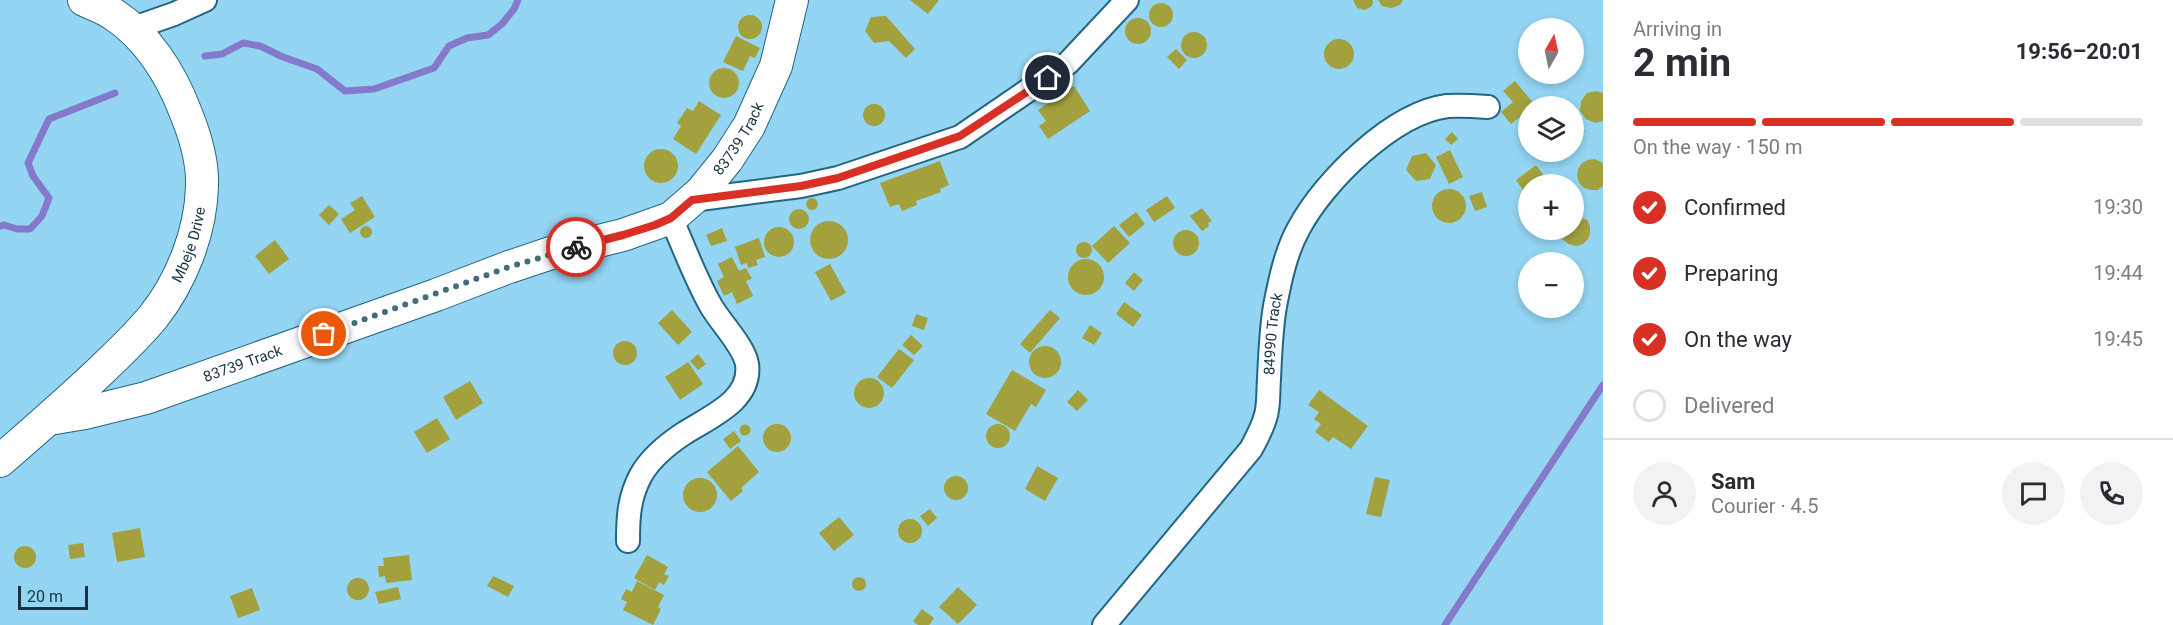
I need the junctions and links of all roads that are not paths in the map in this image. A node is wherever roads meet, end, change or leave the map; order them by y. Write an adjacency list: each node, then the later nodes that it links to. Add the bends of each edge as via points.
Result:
1 (84, 0): 5 (street, Mbeje Drive, via 112,13)
2 (205, 0): 5 (street)
3 (792, 0): 7 (street, 83739 Track, via 776,66 749,126 727,160)
4 (1127, 0): 7 (street, via 1068,63 960,136 838,178)
5 (131, 28): 8 (street, Mbeje Drive, via 164,68 194,134 202,186 198,224 187,258 154,317)
6 (1488, 107): 11 (street, 84990 Track, via 1446,106 1426,111 1352,160 1328,185 1290,249 1275,306 1266,415 1260,433 1251,449)
7 (681, 209): 8 (street, 83739 Track, via 623,235 509,267 146,398); 10 (street, via 710,303 743,352 747,375 732,403 681,435 642,473 628,512)
8 (49, 419): 9 (street, Mbeje Drive)
9 (0, 461)
10 (628, 542)
11 (1104, 625)

